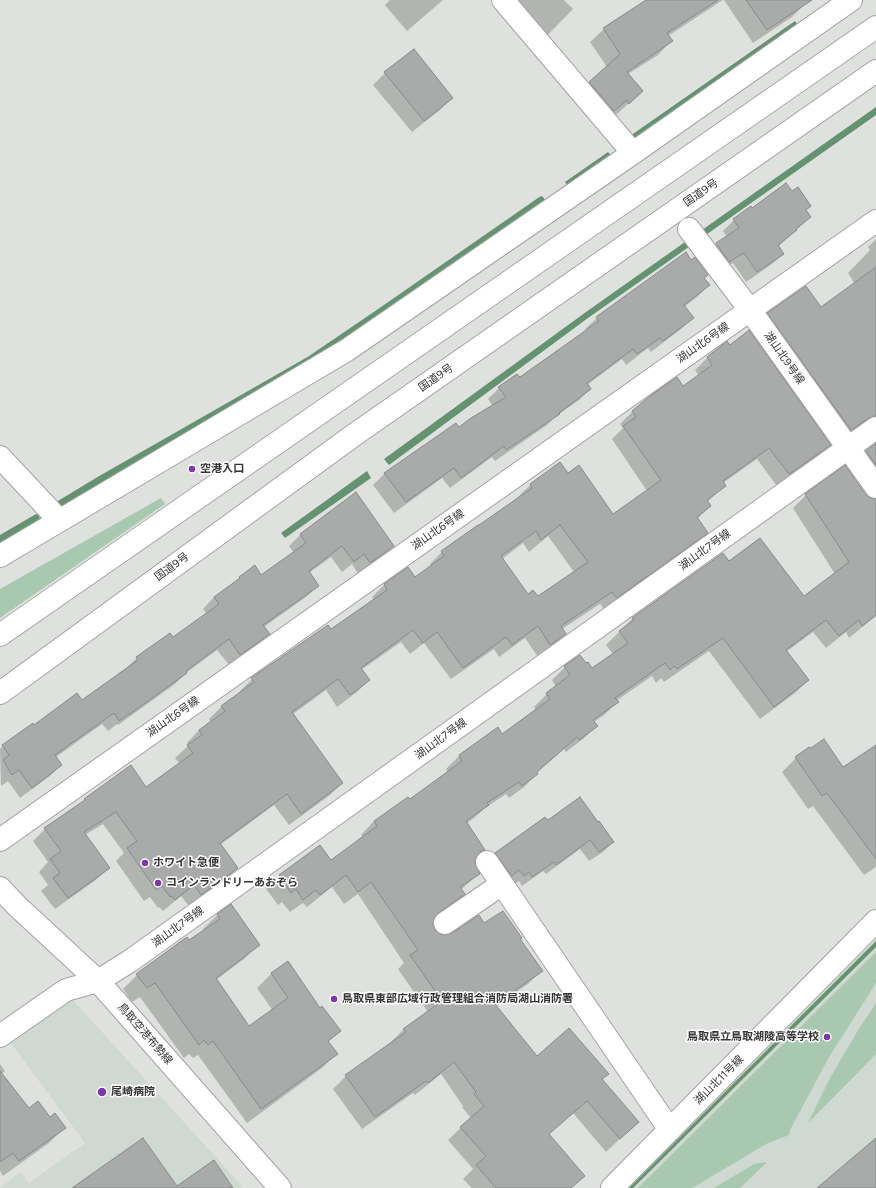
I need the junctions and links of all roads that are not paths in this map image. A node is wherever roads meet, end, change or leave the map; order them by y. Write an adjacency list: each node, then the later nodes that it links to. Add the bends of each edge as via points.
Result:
1 (503, 0): 5 (main road)
2 (845, 2): 5 (main road)
3 (876, 27): 15 (main road)
4 (876, 71): 16 (main road, 国道9号, via 354,435)
5 (633, 153): 13 (main road, via 347,350)
6 (876, 220): 8 (main road, 湖山北6号線)
7 (689, 229): 8 (main road, 湖山北9号線)
8 (750, 310): 10 (main road, 湖山北9号線); 17 (main road, 湖山北6号線)
9 (876, 428): 10 (main road, 湖山北7号線)
10 (847, 448): 12 (main road, 湖山北9号線); 23 (main road, 湖山北7号線, via 130,961)
11 (0, 457): 13 (main road)
12 (876, 487)
13 (59, 520): 14 (main road)
14 (0, 556)
15 (0, 635)
16 (0, 692)
17 (0, 840)
18 (487, 862): 19 (main road)
19 (502, 884): 22 (main road); 25 (main road)
20 (0, 888): 23 (main road, 鳥取空港布勢線)
21 (876, 921): 25 (main road, 湖山北11号線)
22 (445, 923)
23 (98, 981): 24 (main road, 湖山北7号線, via 66,990); 26 (main road, 鳥取空港布勢線)
24 (0, 1036)
25 (670, 1130): 27 (main road, 湖山北11号線)
26 (280, 1188)
27 (612, 1188)

